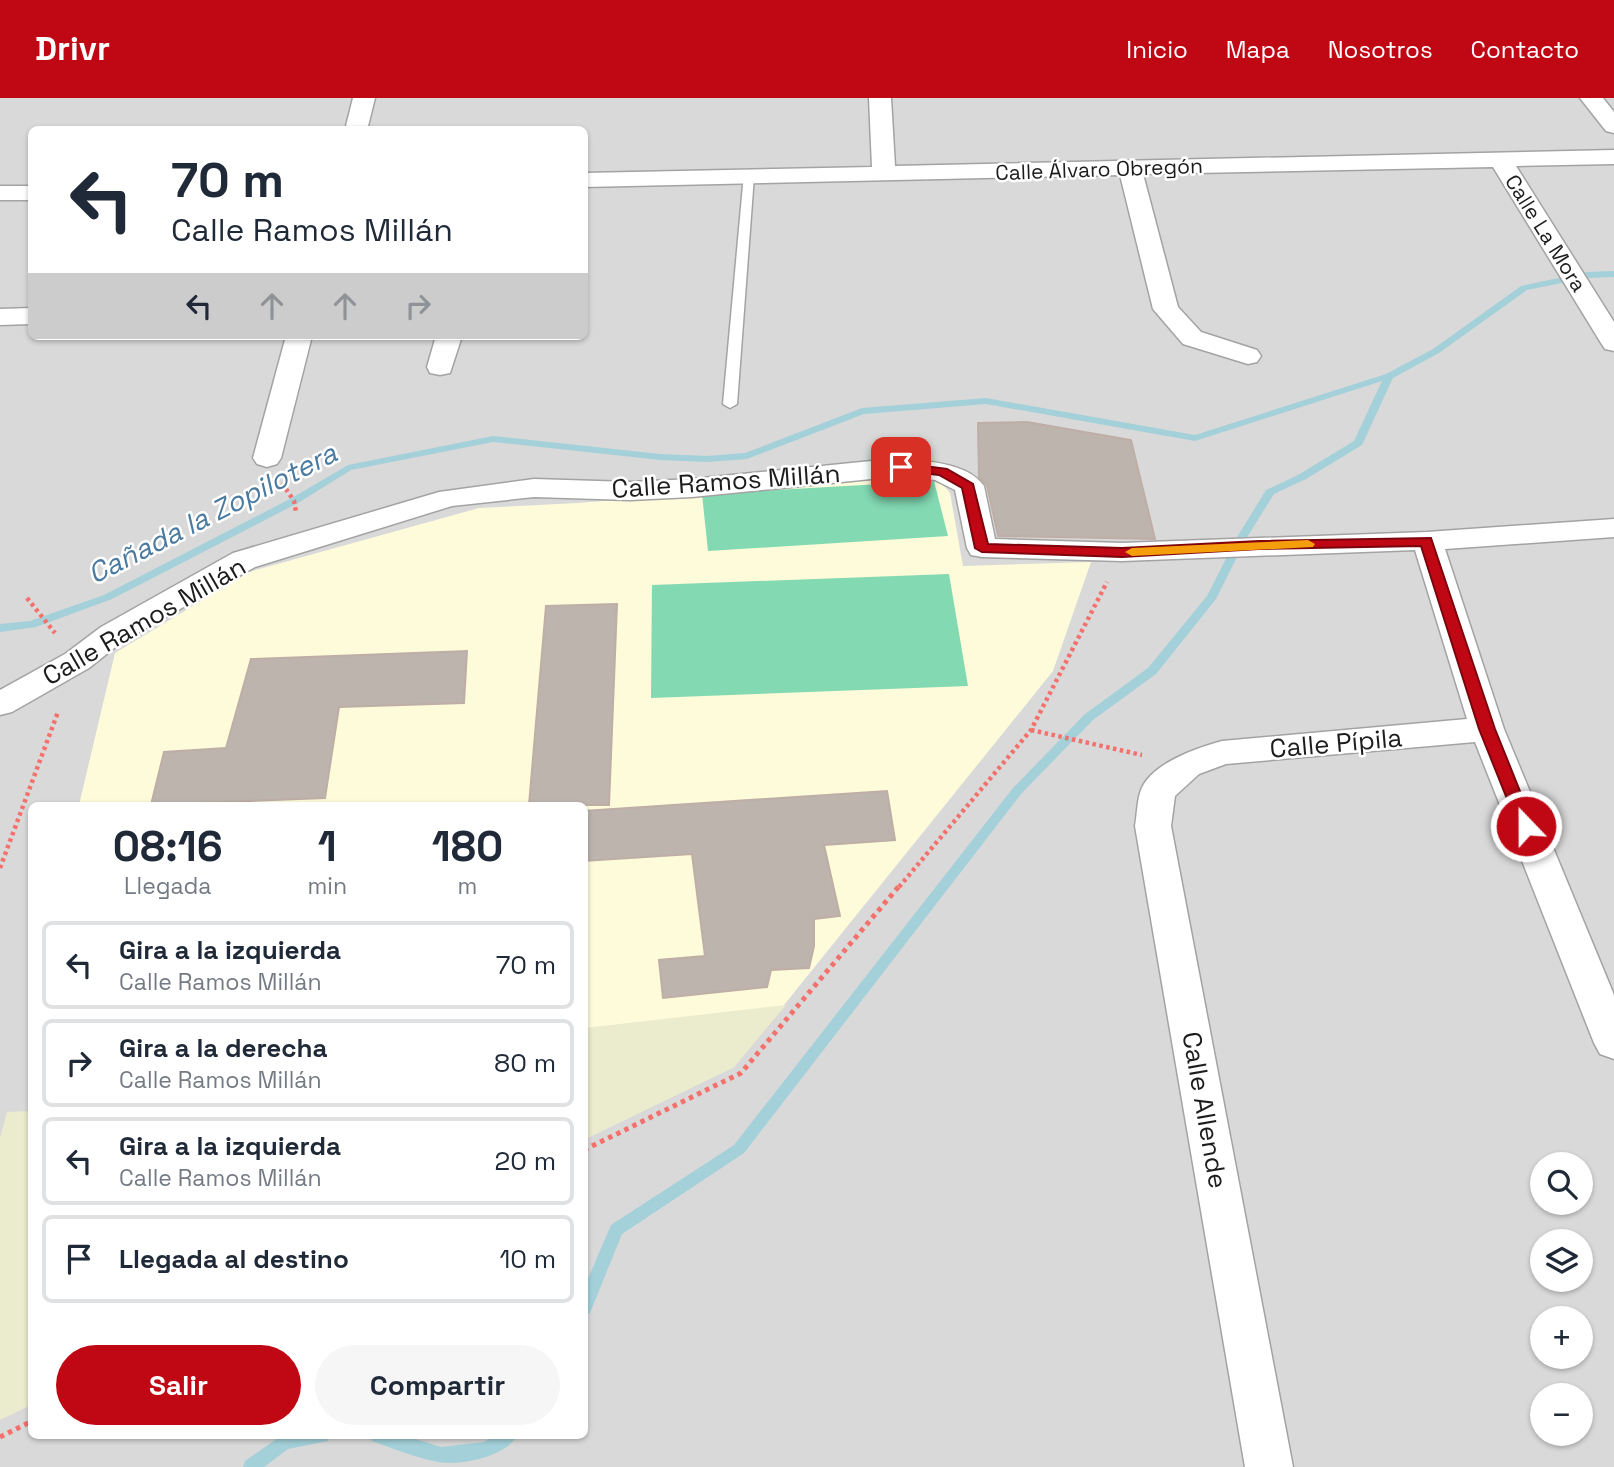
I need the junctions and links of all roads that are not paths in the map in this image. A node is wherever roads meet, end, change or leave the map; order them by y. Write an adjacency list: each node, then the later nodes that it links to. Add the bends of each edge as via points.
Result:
1 (365, 98): 4 (street)
2 (880, 98): 9 (street)
3 (1591, 98): 5 (street)
4 (357, 126)
5 (1614, 126)
6 (1614, 157): 7 (street, Calle Álvaro Obregón)
7 (1500, 159): 8 (street, Calle Álvaro Obregón); 18 (street, Calle La Mora)
8 (1130, 169): 9 (street, Calle Álvaro Obregón); 19 (street, via 1166,309 1192,338)
9 (884, 175): 10 (street, Calle Álvaro Obregón)
10 (748, 176): 11 (street, Calle Álvaro Obregón); 21 (lane)
11 (588, 180)
12 (0, 193): 13 (street)
13 (28, 193)
14 (28, 316): 15 (street)
15 (0, 317)
16 (298, 340): 22 (street)
17 (448, 340): 20 (street)
18 (1614, 343)
19 (1248, 356)
20 (440, 367)
21 (730, 404)
22 (267, 458)
23 (1614, 528): 24 (street, Calle Ramos Millán)
24 (1427, 541): 25 (street, Calle Ramos Millán, via 1122,552 982,548 968,486 942,471 901,467 692,488 534,488 449,498 244,560 112,634 77,661); 26 (street)
25 (0, 705)
26 (1487, 729): 27 (street, Calle Pípila, via 1222,753); 28 (street)
27 (1187, 766): 29 (street, Calle Allende, via 1158,791 1153,826)
28 (1614, 1043)
29 (1269, 1467)

